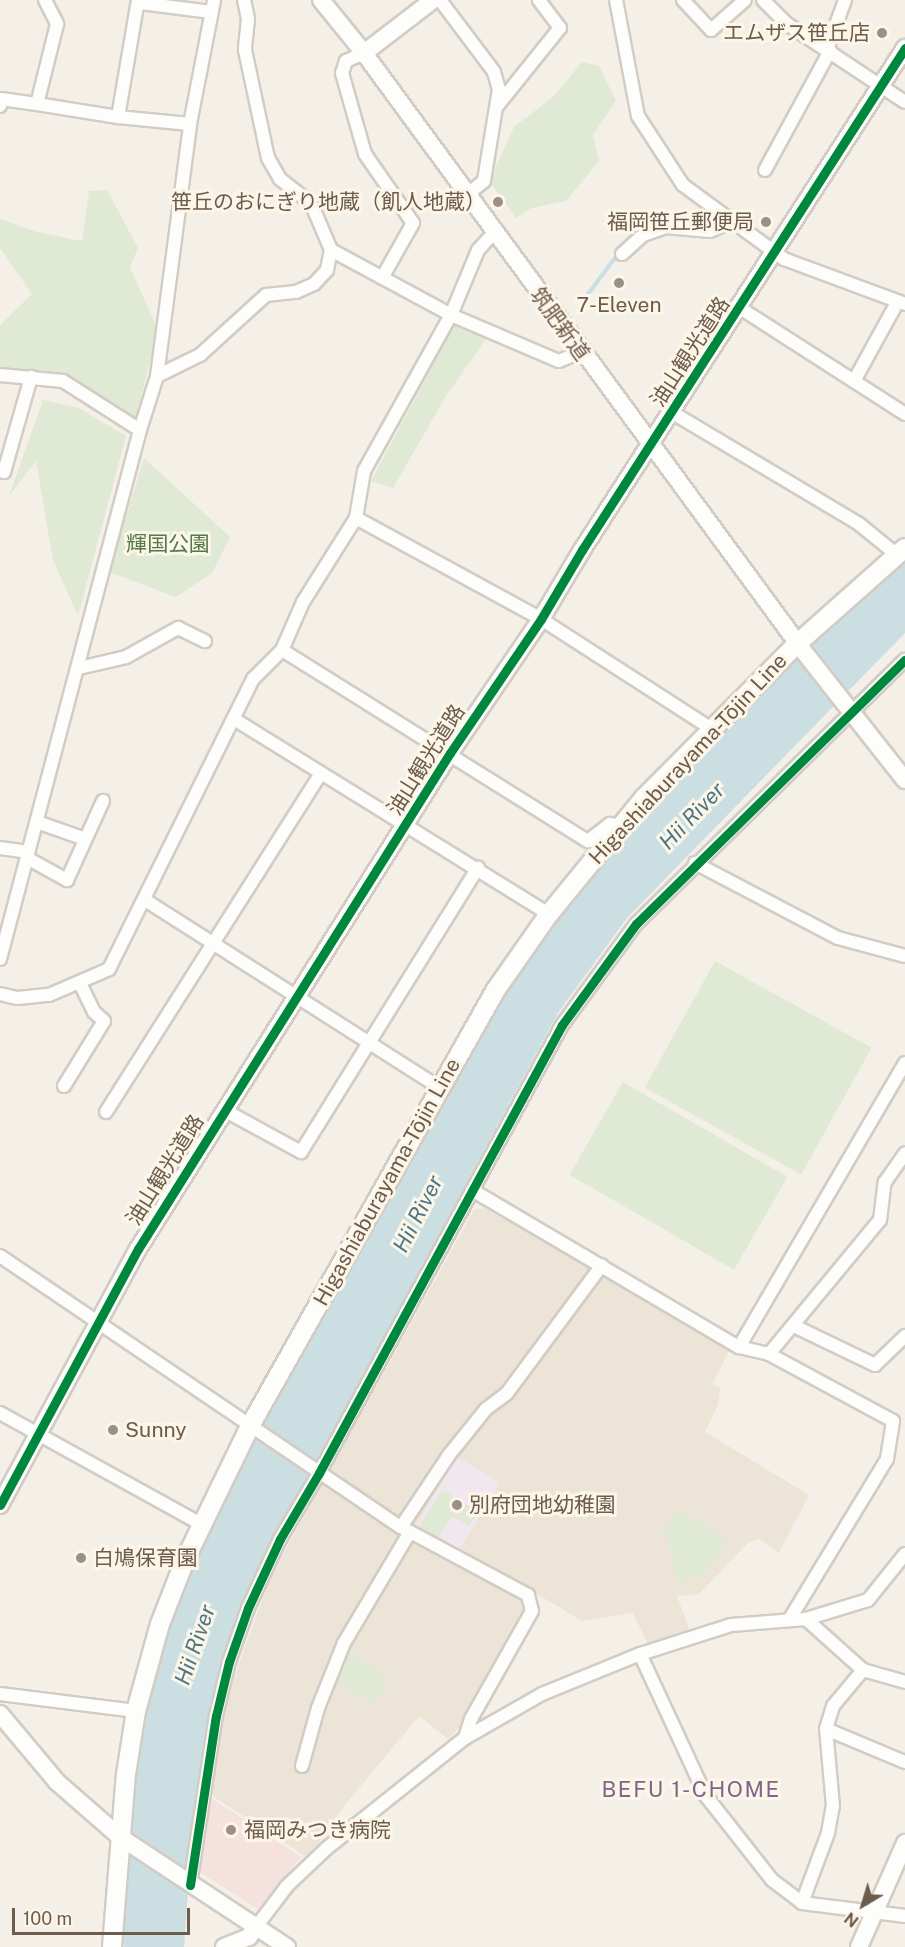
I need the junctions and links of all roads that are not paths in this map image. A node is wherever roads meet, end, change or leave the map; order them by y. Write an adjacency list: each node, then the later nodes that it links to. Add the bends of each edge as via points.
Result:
1 (45, 0): 19 (street, via 57,24)
2 (244, 0): 28 (street, via 248,19 245,50 268,158 280,179 311,203)
3 (321, 0): 16 (street, 筑肥新道)
4 (433, 0): 16 (street)
5 (440, 0): 20 (street, via 494,72)
6 (539, 0): 20 (street, via 560,28)
7 (616, 0): 26 (street, via 638,116 683,185)
8 (683, 0): 9 (street, via 711,30)
9 (745, 0)
10 (763, 0): 15 (street, via 787,24)
11 (845, 0): 15 (street)
12 (139, 2): 13 (street); 22 (street)
13 (213, 6): 23 (street)
14 (905, 48): 17 (street, 油山観光道路)
15 (828, 50): 17 (street); 24 (street)
16 (364, 53): 25 (street, 筑肥新道); 31 (street, via 346,61 342,74 365,154 413,223)
17 (881, 85): 18 (street); 29 (street, 油山観光道路)
18 (905, 102)
19 (37, 104): 21 (street, via 1,99); 22 (street)
20 (498, 105): 25 (street, via 484,181)
21 (0, 106)
22 (118, 117): 23 (street)
23 (190, 124): 37 (street)
24 (765, 170)
25 (468, 194): 27 (street, 筑肥新道)
26 (732, 221): 29 (street); 30 (street, via 710,231 666,227 643,235)
27 (494, 233): 34 (street, via 478,250); 35 (street, 筑肥新道)
28 (330, 250): 31 (street); 37 (street, via 327,270 314,284 296,292 266,295 200,355)
29 (774, 253): 32 (street, via 849,287); 33 (street, 油山観光道路)
30 (622, 254)
31 (382, 278): 34 (street)
32 (901, 303): 39 (street)
33 (740, 308): 39 (street); 40 (street, 油山観光道路)
34 (451, 315): 35 (street, via 559,361); 45 (street, via 364,471)
35 (580, 352): 43 (street, 筑肥新道)
36 (0, 375): 38 (street)
37 (158, 376): 42 (street)
38 (31, 377): 42 (street, via 63,381); 44 (street, via 4,472)
39 (854, 381): 41 (street)
40 (673, 413): 43 (street, 油山観光道路); 46 (street)
41 (905, 414)
42 (140, 430): 52 (street)
43 (651, 444): 47 (street, 油山観光道路); 49 (street, 筑肥新道)
44 (0, 471)
45 (356, 518): 47 (street); 50 (street, via 303,602)
46 (901, 552): 49 (main road, Higashiaburayama-Tōjin Line)
47 (541, 619): 55 (street); 56 (street, 油山観光道路)
48 (205, 641): 52 (street, via 178,628 126,657)
49 (799, 645): 53 (street, 筑肥新道); 55 (main road, Higashiaburayama-Tōjin Line)
50 (282, 650): 54 (street, via 253,679); 56 (street)
51 (905, 660): 53 (street)
52 (79, 668): 60 (street)
53 (846, 703): 58 (street); 66 (street)
54 (234, 719): 57 (street); 68 (street)
55 (713, 730): 62 (main road, Higashiaburayama-Tōjin Line)
56 (450, 753): 61 (street, 油山観光道路); 62 (street, via 588,841 610,824)
57 (321, 773): 61 (street); 70 (street)
58 (905, 780)
59 (103, 801): 63 (street)
60 (37, 822): 63 (street); 65 (street)
61 (407, 825): 67 (street); 75 (street, 油山観光道路)
62 (620, 826): 69 (main road, Higashiaburayama-Tōjin Line)
63 (86, 839): 65 (street, via 67,880)
64 (0, 848): 65 (street)
65 (27, 855): 72 (street)
66 (695, 863): 71 (street, via 838,938); 83 (street, via 636,924 562,1024)
67 (478, 868): 69 (street); 76 (street)
68 (145, 900): 70 (street); 73 (street, via 109,969)
69 (549, 914): 79 (main road, Higashiaburayama-Tōjin Line, via 495,991)
70 (212, 945): 75 (street); 81 (street)
71 (905, 956)
72 (0, 959)
73 (80, 983): 74 (street, via 49,995 18,998); 78 (street, via 94,1012 104,1021)
74 (0, 994)
75 (297, 999): 76 (street); 80 (street, 油山観光道路)
76 (367, 1042): 79 (street); 80 (street, via 301,1152)
77 (905, 1063): 89 (street)
78 (64, 1086)
79 (440, 1088): 92 (main road, Higashiaburayama-Tōjin Line)
80 (224, 1110): 86 (street, 油山観光道路)
81 (106, 1112)
82 (905, 1154): 87 (street, via 885,1182 880,1220)
83 (472, 1190): 85 (street); 94 (street)
84 (0, 1256): 86 (street)
85 (602, 1265): 89 (street); 97 (street, via 507,1394 486,1409 449,1455)
86 (97, 1321): 92 (street); 93 (street, 油山観光道路)
87 (794, 1326): 88 (street, via 875,1365); 90 (street)
88 (905, 1336)
89 (739, 1347): 90 (street)
90 (769, 1354): 100 (street, via 893,1420 886,1459)
91 (0, 1413): 93 (street)
92 (252, 1428): 94 (street); 96 (main road, Higashiaburayama-Tōjin Line)
93 (36, 1434): 95 (street, 油山観光道路); 96 (street)
94 (317, 1472): 97 (street); 113 (street, via 248,1608 229,1662 216,1716)
95 (0, 1505)
96 (201, 1524): 105 (main road, Higashiaburayama-Tōjin Line, via 160,1624)
97 (405, 1530): 108 (street, via 528,1595 532,1611 471,1719); 110 (street, via 344,1643 318,1708)
98 (905, 1554): 99 (street, via 868,1600)
99 (806, 1619): 100 (street); 102 (street)
100 (789, 1620): 101 (street, via 731,1625)
101 (640, 1654): 108 (street, via 542,1694); 114 (street, via 706,1796 772,1880)
102 (863, 1670): 103 (street); 107 (street, via 833,1706)
103 (905, 1682)
104 (0, 1694): 105 (street)
105 (136, 1711): 111 (main road, Higashiaburayama-Tōjin Line)
106 (0, 1714): 111 (street, via 57,1782)
107 (826, 1729): 109 (street); 114 (street, via 833,1806 828,1833)
108 (465, 1738): 117 (street, via 327,1848 287,1886)
109 (905, 1761)
110 (302, 1766)
111 (121, 1839): 113 (street); 118 (main road, Higashiaburayama-Tōjin Line, via 119,1901)
112 (905, 1843): 115 (street)
113 (189, 1884): 117 (street)
114 (802, 1903): 115 (street)
115 (875, 1913): 116 (street); 121 (street)
116 (905, 1916)
117 (256, 1927): 119 (street, via 249,1937); 120 (street)
118 (112, 1947)
119 (224, 1947)
120 (287, 1947)
121 (859, 1947)

